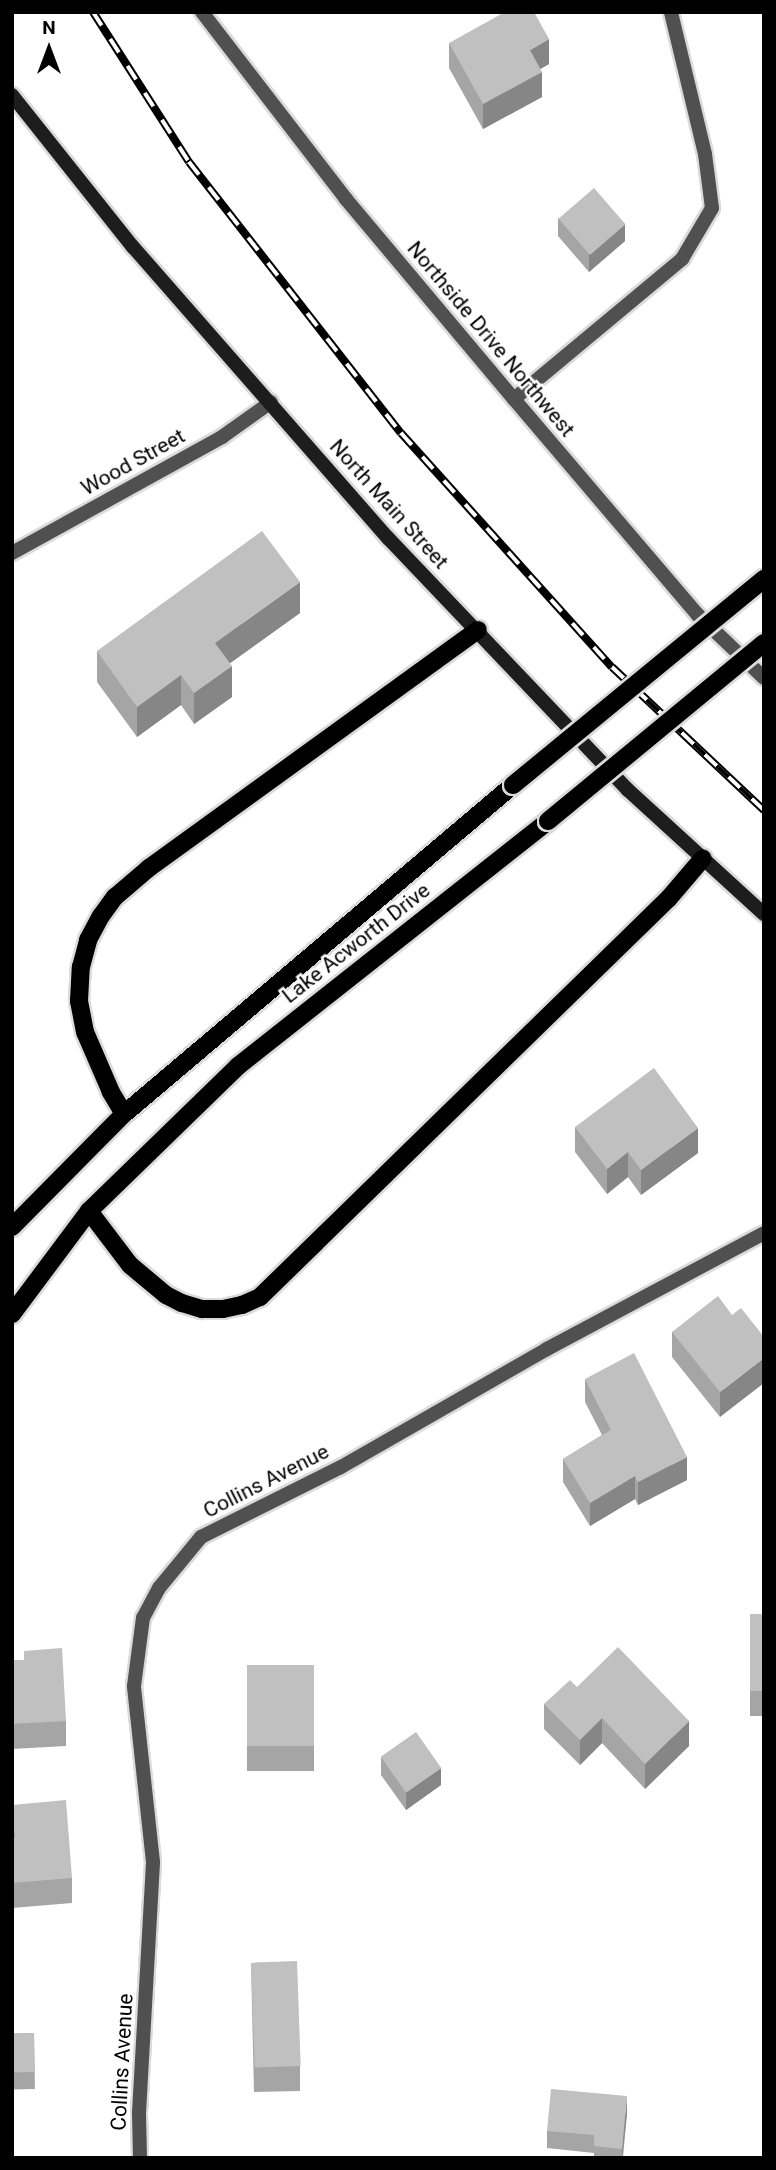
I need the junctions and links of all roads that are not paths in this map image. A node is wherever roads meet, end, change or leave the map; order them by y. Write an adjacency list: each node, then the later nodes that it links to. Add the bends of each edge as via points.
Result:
1 (202, 12): 4 (street, Northside Drive Northwest, via 346,199)
2 (671, 12): 4 (street, via 705,154 712,208 682,259)
3 (12, 95): 5 (main road, North Main Street, via 133,247)
4 (514, 399): 10 (street, Northside Drive Northwest, via 698,615)
5 (271, 402): 6 (street, Wood Street, via 222,437); 8 (main road, North Main Street, via 388,538)
6 (12, 553)
7 (764, 579): 13 (main road, Lake Acworth Drive, bridge)
8 (478, 630): 11 (main road, North Main Street, via 628,790); 13 (main road, via 149,868 115,897 101,916 81,967 79,1001 85,1032)
9 (764, 643): 14 (main road, Lake Acworth Drive, bridge, via 238,1066)
10 (764, 678)
11 (704, 858): 12 (main road, North Main Street); 14 (main road, via 669,898 260,1297 242,1306 202,1309 166,1295 130,1265)
12 (764, 914)
13 (124, 1114): 15 (main road, Lake Acworth Drive)
14 (89, 1211): 17 (main road, Lake Acworth Drive)
15 (12, 1227)
16 (764, 1233): 18 (street, Collins Avenue, via 547,1349 341,1467 201,1537 159,1588 143,1618 134,1686 153,1862)
17 (12, 1314)
18 (140, 2158)

